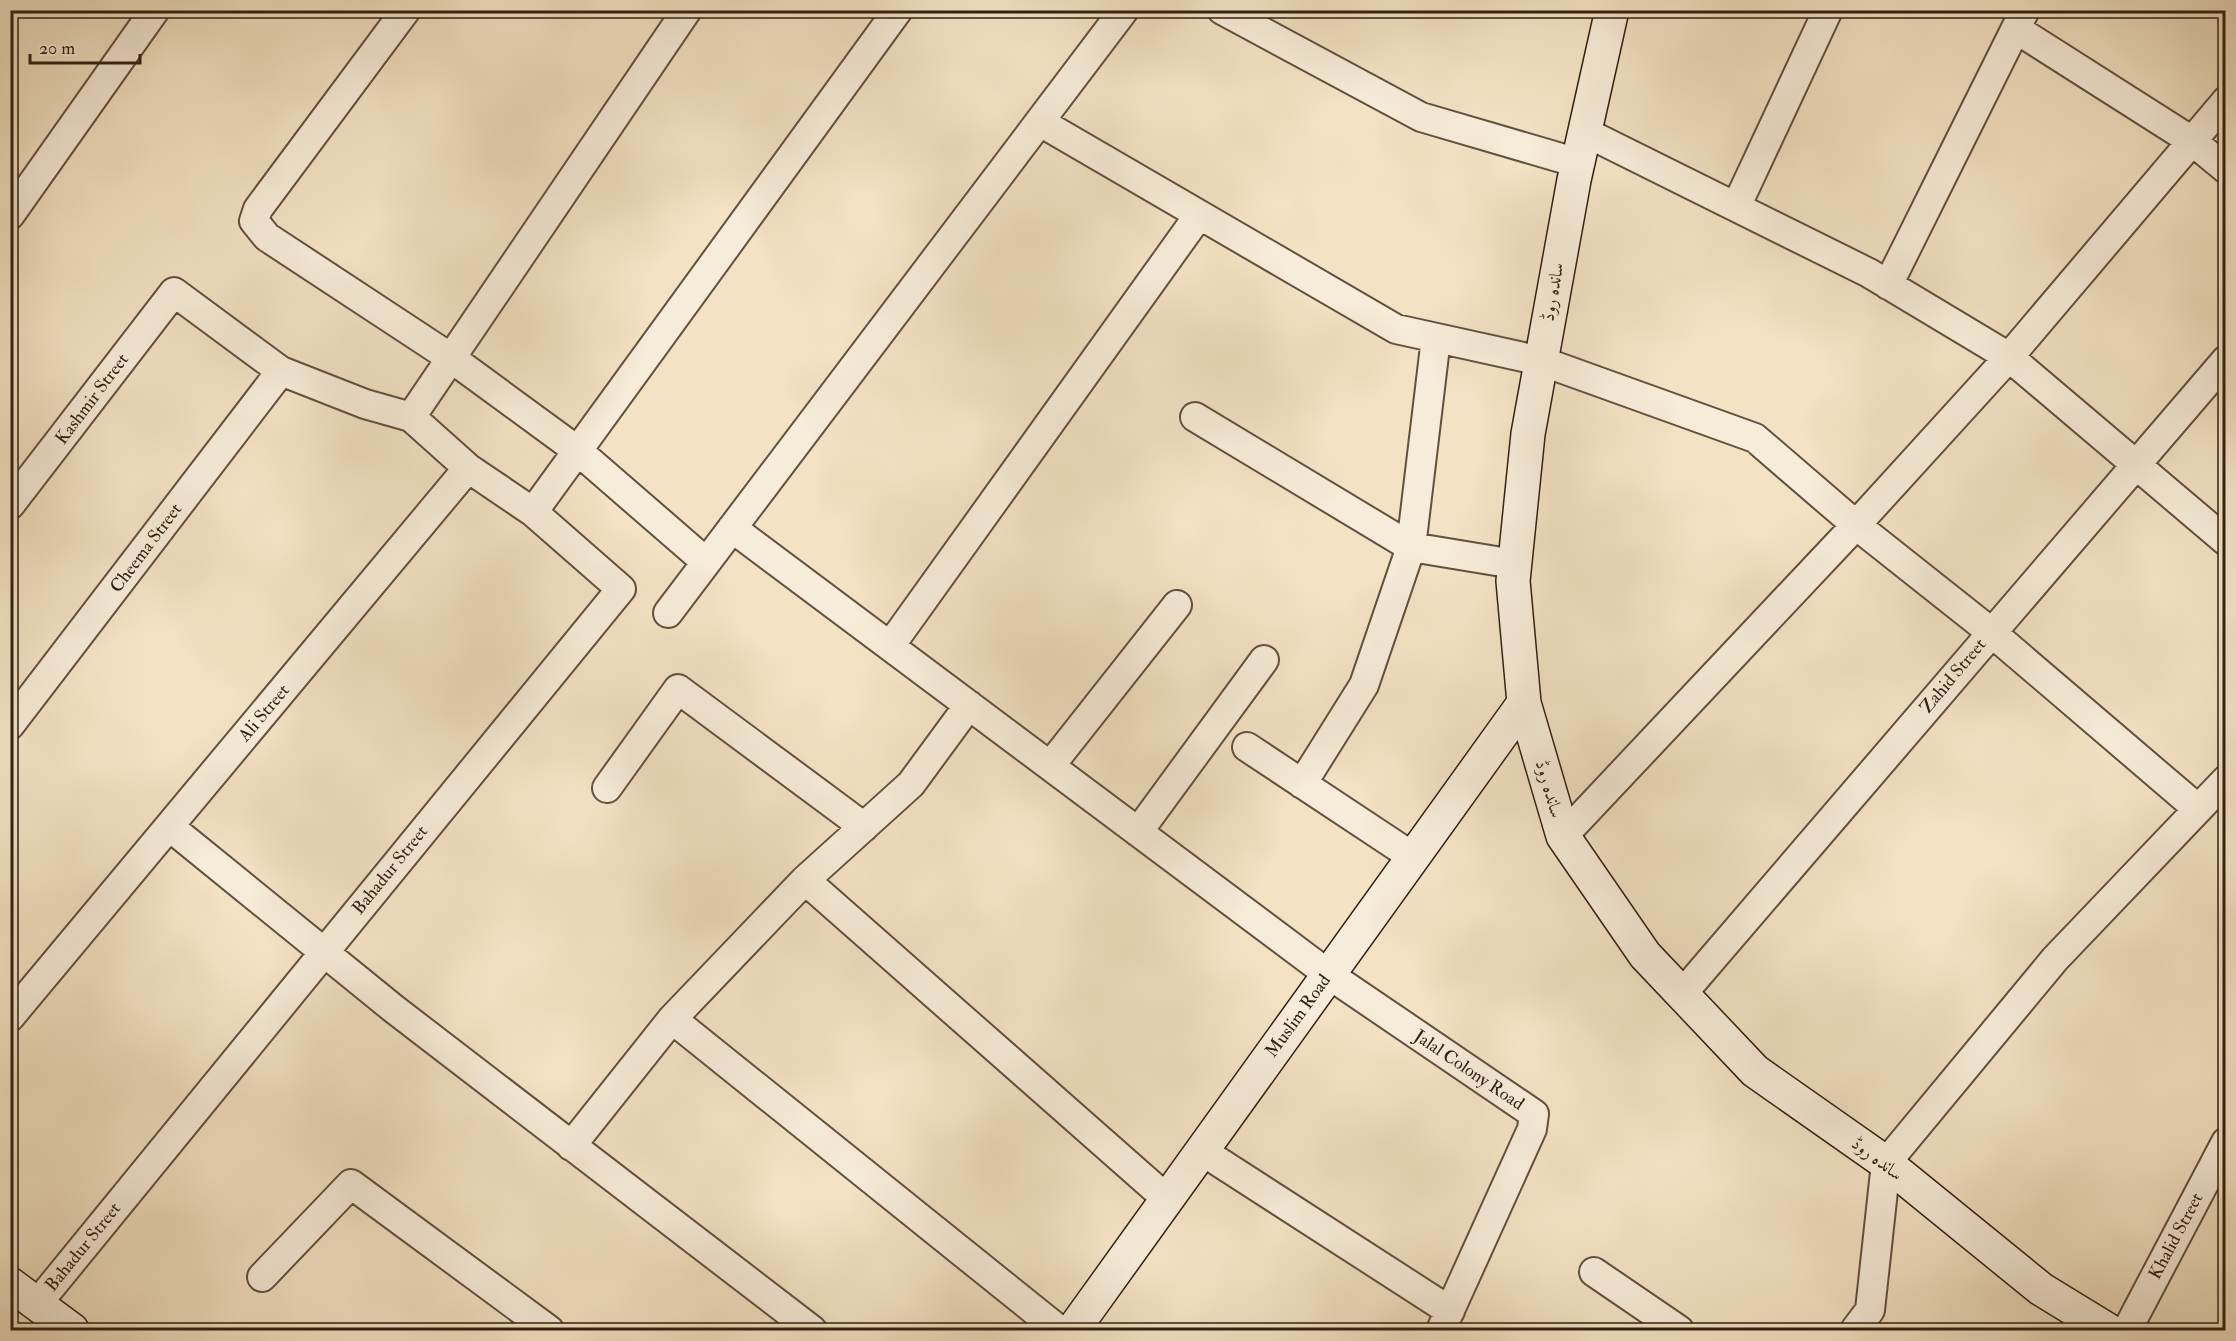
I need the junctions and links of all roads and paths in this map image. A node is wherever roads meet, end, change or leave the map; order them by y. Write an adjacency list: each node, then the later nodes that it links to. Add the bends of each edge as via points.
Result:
1 (155, 10): 17 (street)
2 (406, 10): 21 (street, via 258,209 254,221 267,237)
3 (687, 10): 21 (street)
4 (898, 10): 27 (street)
5 (1124, 10): 11 (street)
6 (1222, 10): 13 (street, via 1421,117)
7 (1612, 10): 13 (main road, ساندہ روڈ)
8 (1828, 10): 15 (street)
9 (2020, 20): 12 (street); 18 (street)
10 (2226, 101): 12 (street)
11 (1040, 122): 16 (street); 33 (street)
12 (2192, 141): 14 (street); 20 (street)
13 (1581, 148): 15 (street); 23 (main road, ساندہ روڈ)
14 (2226, 169)
15 (1736, 207): 18 (street)
16 (1199, 214): 19 (street, via 1396,329); 41 (street)
17 (10, 215)
18 (1888, 285): 20 (street)
19 (1436, 338): 23 (street); 35 (street)
20 (2009, 357): 28 (street); 32 (street)
21 (451, 358): 25 (street); 27 (street)
22 (2226, 360): 28 (street, Zahid Street)
23 (1540, 362): 32 (street, via 1755,438); 37 (main road, ساندہ روڈ)
24 (281, 370): 25 (street, via 365,404); 30 (street, Kashmir Street, via 174,292); 45 (street, Cheema Street)
25 (411, 417): 29 (street)
26 (1195, 417): 35 (street)
27 (578, 451): 31 (street); 36 (street)
28 (2135, 464): 34 (street); 40 (street, Zahid Street)
29 (468, 468): 31 (street, Bahadur Street); 53 (street, Ali Street)
30 (10, 505)
31 (533, 512): 58 (street, Bahadur Street, via 621,589)
32 (1856, 525): 40 (street); 55 (street)
33 (732, 528): 36 (street); 41 (street)
34 (2226, 542)
35 (1411, 547): 37 (street); 49 (street, via 1364,685)
36 (706, 562): 39 (street)
37 (1514, 564): 43 (main road, ساندہ روڈ)
38 (1177, 605): 47 (street)
39 (668, 613)
40 (1991, 632): 51 (street); 60 (street, Zahid Street)
41 (890, 646): 44 (street)
42 (1264, 660): 54 (street)
43 (1524, 703): 55 (main road, ساندہ روڈ); 56 (main road, Muslim Road)
44 (969, 705): 47 (street); 52 (street, via 911,784)
45 (10, 725)
46 (1247, 747): 49 (street)
47 (1050, 766): 54 (street)
48 (2226, 780): 51 (street)
49 (1302, 784): 56 (street)
50 (607, 788): 52 (street, via 678,689)
51 (2198, 809): 66 (street, via 2055,959)
52 (864, 826): 57 (street)
53 (170, 827): 58 (street); 61 (street, Ali Street)
54 (1138, 832): 59 (street)
55 (1563, 836): 60 (main road, ساندہ روڈ, via 1645,955)
56 (1413, 856): 59 (main road, Muslim Road)
57 (805, 880): 62 (street); 67 (street)
58 (325, 950): 64 (street, via 394,1009); 71 (street, Bahadur Street)
59 (1328, 974): 65 (main road, Muslim Road); 72 (street, Jalal Colony Road, via 1534,1114 1532,1129)
60 (1682, 994): 66 (main road, ساندہ روڈ, via 1755,1071)
61 (10, 1017)
62 (672, 1019): 64 (street); 76 (street)
63 (2226, 1142): 81 (street, Khalid Street)
64 (572, 1146): 75 (street)
65 (1202, 1150): 67 (main road, Muslim Road); 72 (street)
66 (1886, 1163): 79 (street, via 1870,1310); 80 (main road, ساندہ روڈ, via 2041,1289)
67 (1167, 1199): 77 (main road, Muslim Road)
68 (1594, 1272): 78 (street)
69 (262, 1277): 74 (street, via 351,1184)
70 (10, 1284): 71 (main road)
71 (37, 1304): 73 (main road)
72 (1445, 1321)
73 (72, 1330)
74 (549, 1330)
75 (812, 1330)
76 (1059, 1330)
77 (1073, 1330)
78 (1679, 1330)
79 (1855, 1330)
80 (2108, 1330)
81 (2127, 1330)

